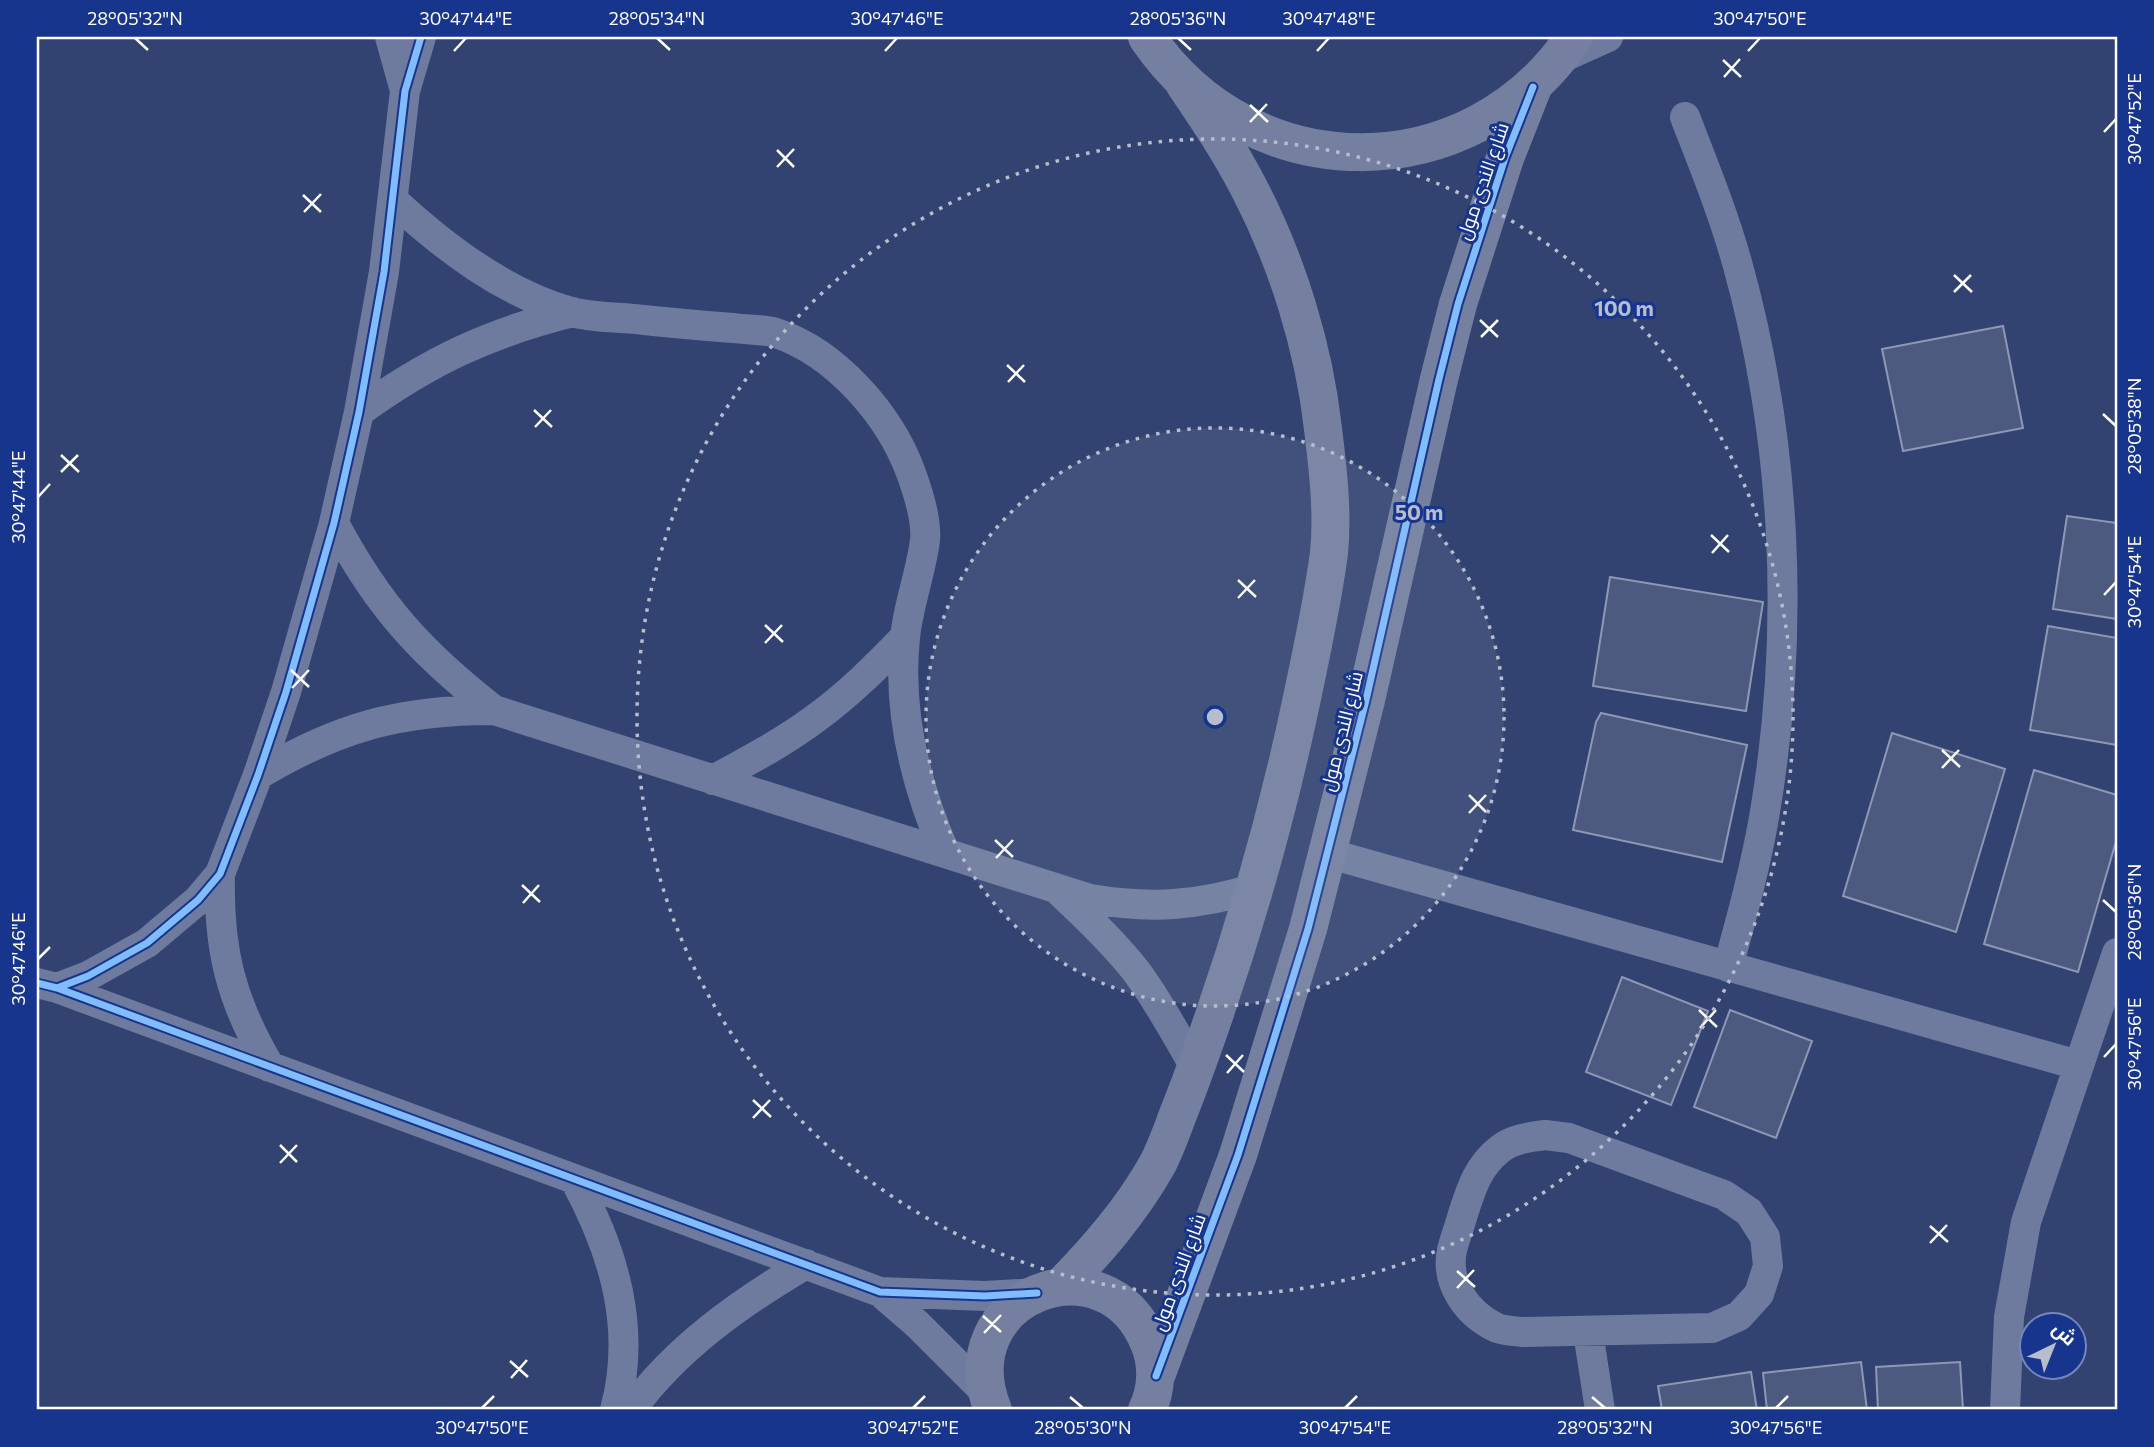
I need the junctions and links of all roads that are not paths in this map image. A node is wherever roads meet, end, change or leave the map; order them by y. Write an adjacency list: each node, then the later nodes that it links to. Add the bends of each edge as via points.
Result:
1 (390, 37): 8 (street)
2 (421, 37): 8 (street)
3 (1608, 37): 5 (street)
4 (1146, 43): 6 (street)
5 (1567, 48): 7 (street)
6 (1184, 83): 7 (street, via 1247,126 1320,150 1358,153 1434,142 1469,129); 21 (street, via 1244,178 1296,304 1323,426 1329,488 1329,550 1308,670)
7 (1533, 87): 19 (street, شارع الندى مول, via 1458,304)
8 (405, 91): 10 (street)
9 (1685, 117): 24 (street, via 1738,266 1757,343 1780,499 1783,656 1774,748 1749,890)
10 (394, 201): 11 (street, via 477,267 539,300); 12 (street)
11 (573, 312): 12 (street, via 496,334 460,350); 14 (street, via 774,332 805,347 858,388 898,442 920,506 925,538)
12 (359, 412): 13 (street)
13 (334, 523): 15 (street, via 386,608 455,680); 16 (street)
14 (905, 637): 17 (street, via 863,680 816,718); 18 (street, via 903,674 910,748 918,784)
15 (494, 710): 16 (street, via 411,714 371,723 331,736); 17 (street)
16 (258, 775): 20 (street)
17 (713, 780): 18 (street)
18 (945, 853): 22 (street)
19 (1327, 853): 24 (street); 34 (street, شارع الندى مول, via 1238,1155)
20 (220, 874): 25 (street, via 198,900 147,943 88,976); 27 (street, via 222,942 229,975 239,1007)
21 (1255, 888): 22 (street, via 1223,898 1157,906 1090,899); 28 (street)
22 (1057, 890): 28 (street, via 1099,928 1136,972)
23 (2117, 953): 26 (street)
24 (1728, 967): 26 (street)
25 (47, 985): 27 (street)
26 (2078, 1065): 39 (street, via 2026,1222 2009,1317)
27 (270, 1067): 29 (street)
28 (1196, 1069): 31 (street, via 1142,1191 1093,1255)
29 (575, 1180): 30 (street); 36 (street, via 597,1220 613,1264 621,1309 623,1356)
30 (806, 1264): 32 (street); 37 (street, via 714,1324)
31 (1049, 1290): 32 (street, via 985,1296); 34 (street, via 1085,1288 1129,1310 1144,1329 1153,1352); 35 (street, via 1016,1305 993,1334 983,1369)
32 (880, 1292): 35 (street, via 926,1332)
33 (1588, 1332): 33 (street, via 1499,1329 1478,1317 1461,1299 1452,1276 1452,1252 1472,1184 1483,1164 1522,1138 1569,1138 1724,1195 1749,1212 1765,1237 1768,1266 1759,1294 1739,1316 1712,1328); 38 (street)
34 (1151, 1393)
35 (990, 1402)
36 (615, 1410)
37 (631, 1410)
38 (1600, 1410)
39 (2006, 1410)

